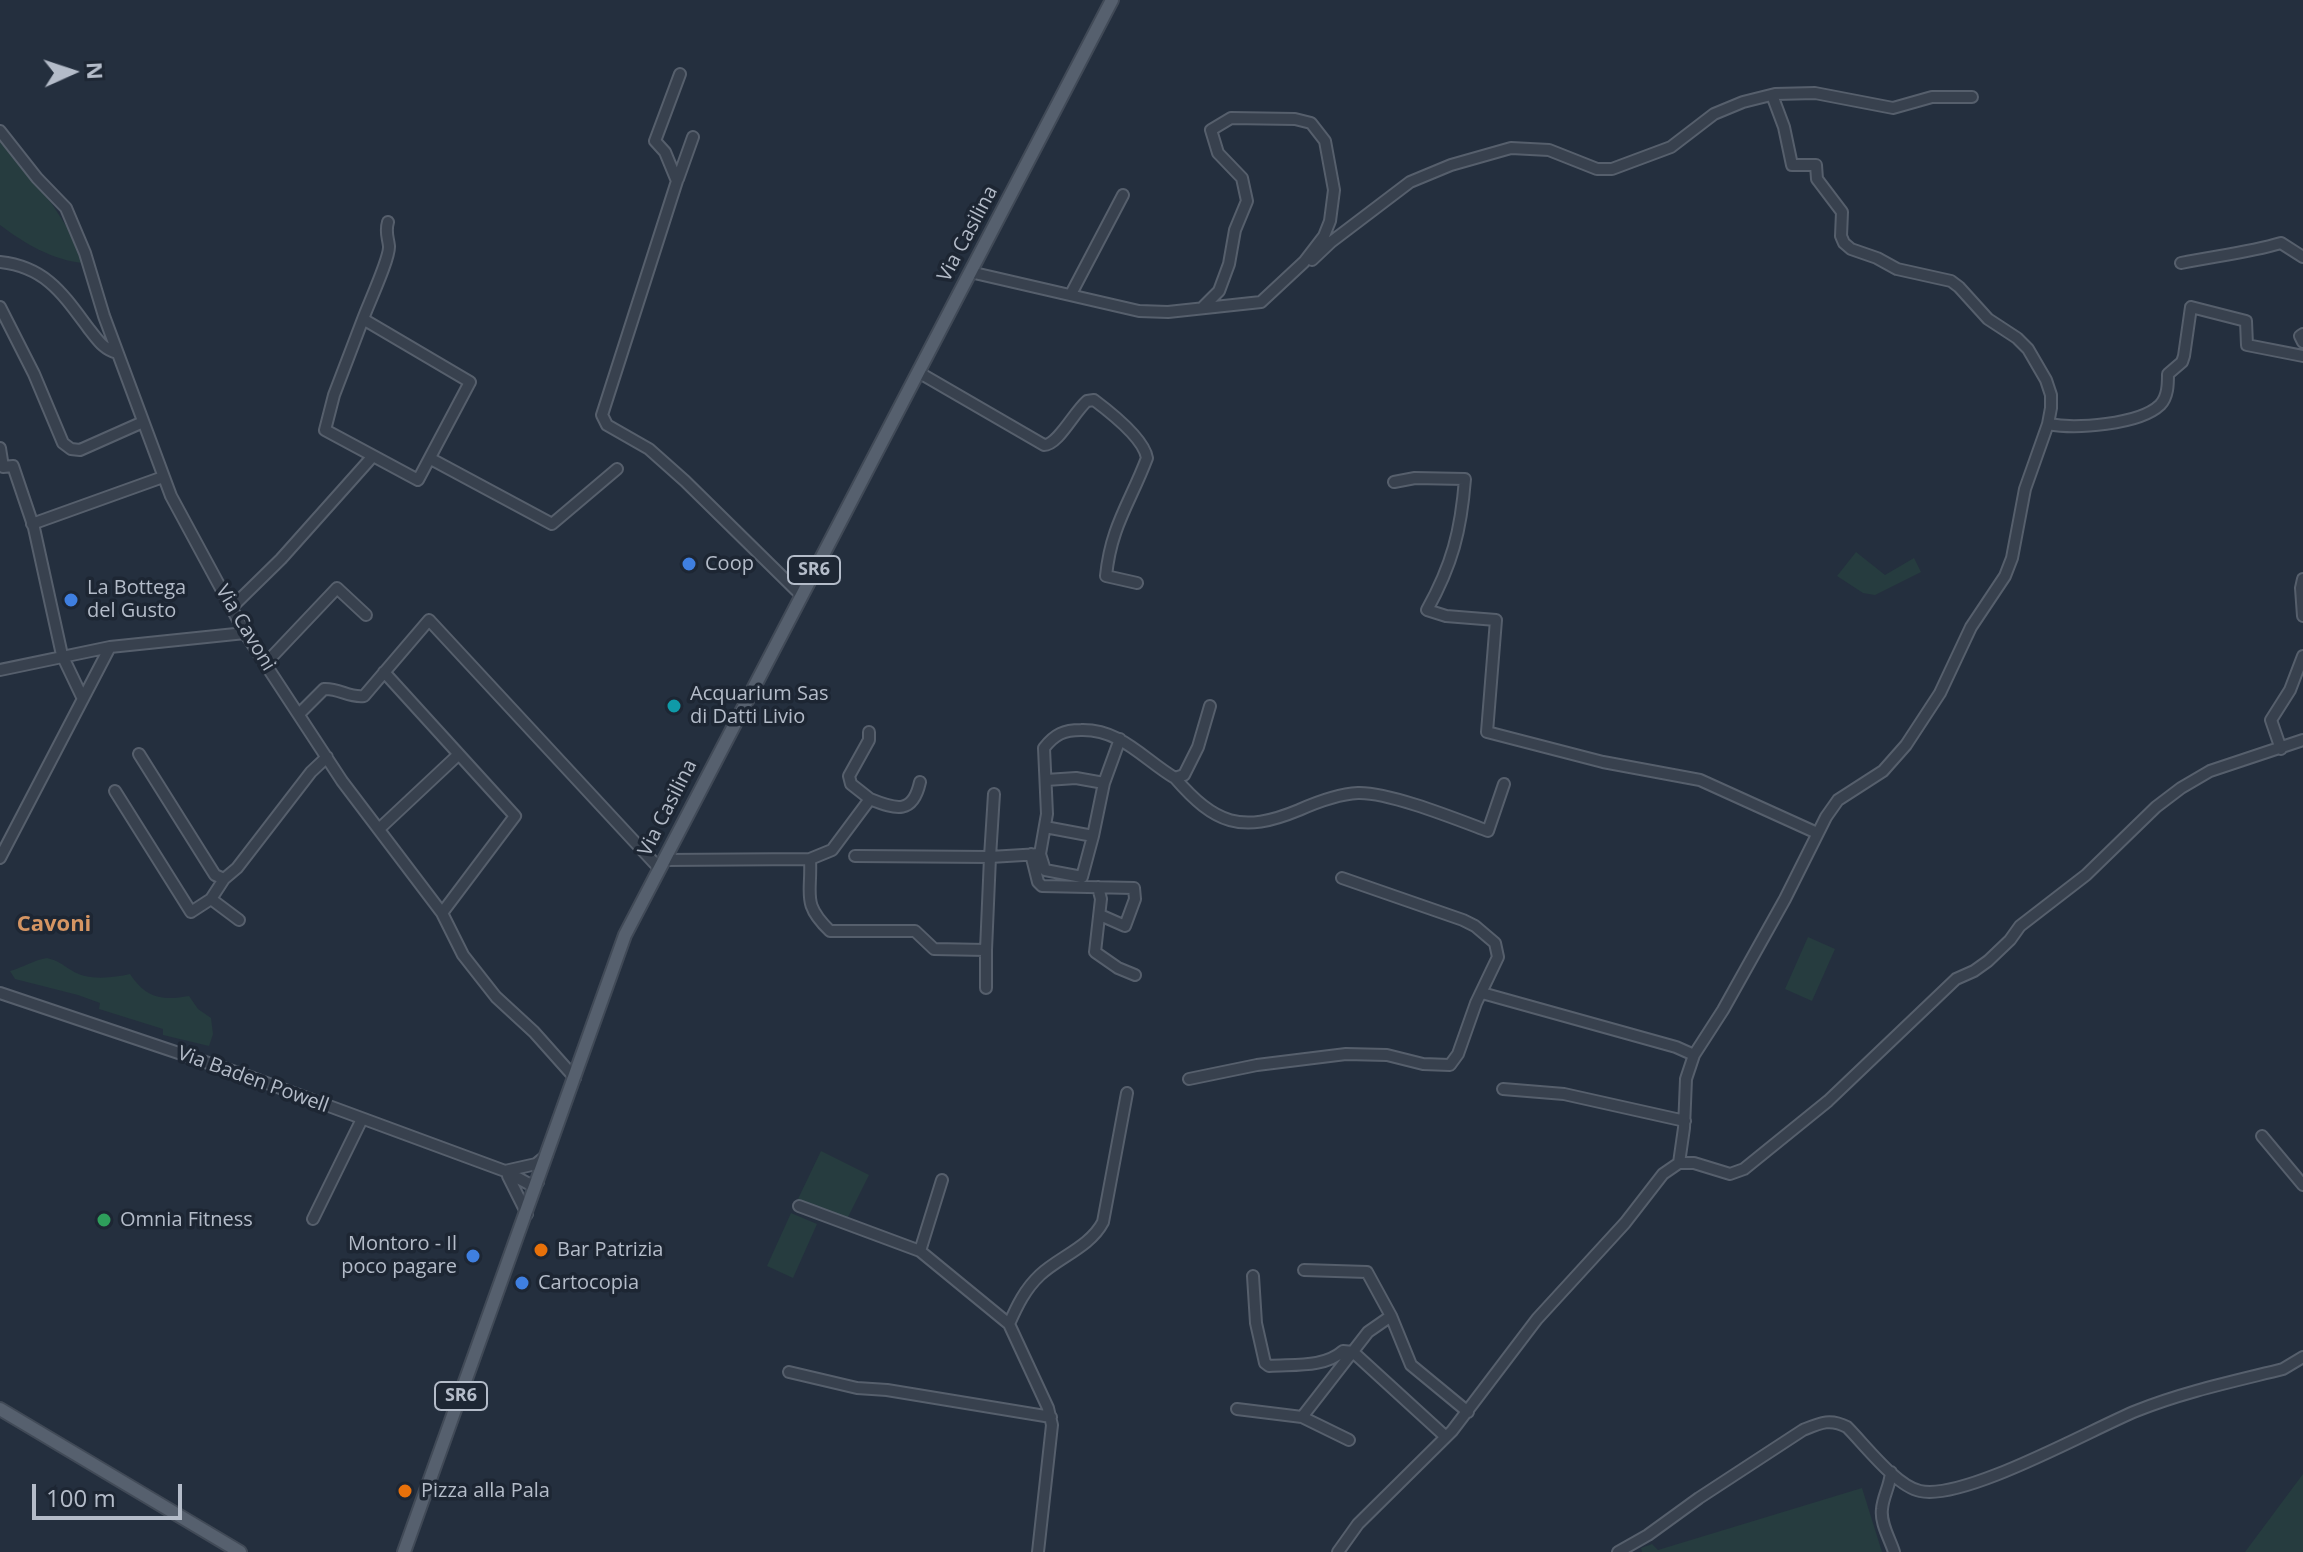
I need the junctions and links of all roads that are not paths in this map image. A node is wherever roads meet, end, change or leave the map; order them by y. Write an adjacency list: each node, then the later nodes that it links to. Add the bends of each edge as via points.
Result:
1 (1112, 0): 14 (main road, Via Casilina / SR6)
2 (680, 74): 7 (street, via 655,141)
3 (1772, 95): 4 (street, via 1815,93 1893,108 1932,97); 13 (street, via 1714,114 1671,147 1612,169 1531,147 1451,165 1410,182); 25 (street, via 1792,165 1816,165 1817,179 1842,212 1844,243 1897,269 1951,281 1988,319 2017,338 2038,365 2051,395)
4 (1972, 97)
5 (0, 131): 21 (street, Via Cavoni, via 66,208)
6 (693, 137): 7 (street)
7 (677, 181): 35 (street, via 602,415 607,425 649,449 685,481)
8 (1123, 195): 15 (street)
9 (388, 222): 18 (street, via 389,246)
10 (2303, 257): 12 (street, via 2281,243)
11 (0, 262): 21 (street, via 36,272 68,301 102,346)
12 (2181, 263)
13 (1298, 268): 17 (street, via 1261,302); 17 (street, via 1330,221 1334,190 1325,141 1311,123 1231,118 1211,130 1218,153 1242,178 1247,201 1219,291)
14 (970, 272): 15 (street); 23 (main road, Via Casilina / SR6)
15 (1071, 294): 17 (street, via 1139,311)
16 (0, 307): 24 (street, via 63,443 80,450)
17 (1202, 308)
18 (363, 319): 27 (street, via 325,430); 28 (street, via 470,382)
19 (2303, 334): 20 (street)
20 (2303, 342)
21 (117, 353): 24 (street, Via Cavoni)
22 (2303, 356): 25 (street, via 2247,345 2246,321 2191,307 2184,356 2168,374 2160,405 2097,426)
23 (918, 372): 34 (street, via 1044,445 1056,441 1087,401 1094,400 1129,431 1147,458 1116,525 1106,576); 35 (main road, Via Casilina / SR6)
24 (143, 422): 30 (street, Via Cavoni)
25 (2048, 424): 66 (street, via 2025,489 2009,566 1971,627 1940,693 1894,760 1838,800)
26 (0, 448): 32 (street, via 3,467 13,466)
27 (373, 456): 28 (street, via 418,480); 36 (street)
28 (431, 459): 29 (street, via 552,524)
29 (617, 469)
30 (163, 477): 32 (street); 36 (street, Via Cavoni)
31 (1394, 482): 66 (street, via 1465,479 1454,553 1427,610 1496,620 1487,732 1700,780)
32 (32, 524): 41 (street)
33 (2303, 579): 38 (street)
34 (1137, 583)
35 (801, 595): 73 (main road, Via Casilina / SR6)
36 (231, 608): 39 (street, Via Cavoni)
37 (366, 615): 43 (street, via 337,588)
38 (2303, 616)
39 (245, 633): 40 (street); 43 (street, Via Cavoni)
40 (110, 647): 41 (street); 46 (street)
41 (62, 655): 44 (street); 46 (street)
42 (2303, 656): 52 (street, via 2271,720)
43 (265, 664): 48 (street, Via Cavoni)
44 (0, 670)
45 (384, 672): 48 (street, via 364,696 324,689); 54 (street); 73 (street, via 429,620)
46 (83, 699): 71 (street)
47 (1210, 706): 56 (street, via 1198,747 1184,775)
48 (299, 714): 55 (street, Via Cavoni)
49 (869, 732): 63 (street, via 849,776)
50 (1120, 739): 56 (street); 57 (street, via 1091,729 1053,737 1044,748); 59 (street)
51 (2303, 740): 52 (street)
52 (2281, 749): 95 (street, via 2210,771 2156,807 2109,856 2020,926 1988,961 1956,979 1828,1101 1744,1169 1730,1174)
53 (139, 754): 75 (street, via 215,875)
54 (458, 755): 65 (street); 78 (street, via 515,816)
55 (327, 757): 65 (street, Via Cavoni); 75 (street)
56 (1175, 778): 60 (street, via 1209,809 1241,824 1361,792 1488,831)
57 (1046, 780): 59 (street); 64 (street)
58 (920, 782): 63 (street, via 911,805)
59 (1104, 783): 67 (street)
60 (1504, 784)
61 (115, 791): 77 (street, via 191,912)
62 (994, 794): 70 (street)
63 (870, 799): 72 (street, via 832,850)
64 (1045, 827): 67 (street); 68 (street)
65 (379, 829): 78 (street, Via Cavoni)
66 (1817, 833): 86 (street)
67 (1093, 836): 68 (street, via 1082,877 1045,870)
68 (1035, 854): 70 (street); 76 (street, via 1042,886)
69 (855, 856): 70 (street)
70 (990, 857): 81 (street)
71 (0, 858)
72 (810, 859): 73 (street); 81 (street, via 809,904 830,931 915,931 934,949)
73 (662, 864): 87 (main road, Via Casilina / SR6, via 625,935)
74 (1342, 878): 85 (street, via 1463,920 1489,937 1499,950)
75 (224, 879): 77 (street)
76 (1098, 887): 79 (street); 79 (street, via 1134,888 1135,899 1125,926)
77 (211, 899): 80 (street)
78 (442, 913): 87 (street, Via Cavoni, via 463,955 496,997)
79 (1100, 915): 82 (street, via 1095,952)
80 (239, 920)
81 (986, 950): 83 (street)
82 (1135, 975)
83 (986, 988)
84 (0, 993): 91 (street, Via Baden Powell)
85 (1482, 993): 86 (street); 88 (street, via 1450,1065 1346,1054)
86 (1694, 1055): 92 (street, via 1686,1079)
87 (575, 1078): 94 (main road, Via Casilina / SR6)
88 (1189, 1079)
89 (1503, 1089): 92 (street, via 1564,1094)
90 (1127, 1093): 107 (street, via 1103,1222 1095,1234 1041,1274)
91 (362, 1119): 96 (street, Via Baden Powell); 102 (street)
92 (1685, 1121): 95 (street)
93 (2262, 1136): 99 (street)
94 (548, 1155): 96 (street, via 536,1164); 98 (main road, Via Casilina / SR6)
95 (1679, 1163): 113 (street, via 1663,1174 1537,1319)
96 (505, 1171): 98 (street, Via Baden Powell); 101 (street)
97 (942, 1180): 103 (street)
98 (538, 1182): 101 (main road, Via Casilina / SR6)
99 (2303, 1185)
100 (799, 1206): 103 (street)
101 (527, 1214): 121 (main road, Via Casilina / SR6)
102 (313, 1219)
103 (920, 1251): 107 (street)
104 (1304, 1270): 106 (street, via 1367,1272)
105 (1253, 1276): 108 (street, via 1265,1363 1312,1363)
106 (1391, 1316): 108 (street, via 1368,1332); 113 (street, via 1411,1365)
107 (1009, 1324): 114 (street)
108 (1353, 1352): 115 (street); 116 (street)
109 (2303, 1357): 119 (street, via 2283,1369 2138,1410 1964,1487)
110 (789, 1372): 114 (street, via 857,1388)
111 (0, 1409): 122 (main road)
112 (1237, 1409): 115 (street)
113 (1468, 1412): 116 (street)
114 (1051, 1417): 123 (street)
115 (1302, 1417): 117 (street)
116 (1446, 1437): 124 (street, via 1358,1524)
117 (1349, 1440)
118 (1891, 1472): 119 (street); 120 (street); 125 (street, via 1847,1427 1822,1422)
119 (1915, 1489): 120 (street)
120 (1888, 1494): 126 (street, via 1881,1517)
121 (404, 1549)
122 (240, 1552)
123 (1038, 1552)
124 (1338, 1552)
125 (1618, 1552)
126 (1894, 1552)

